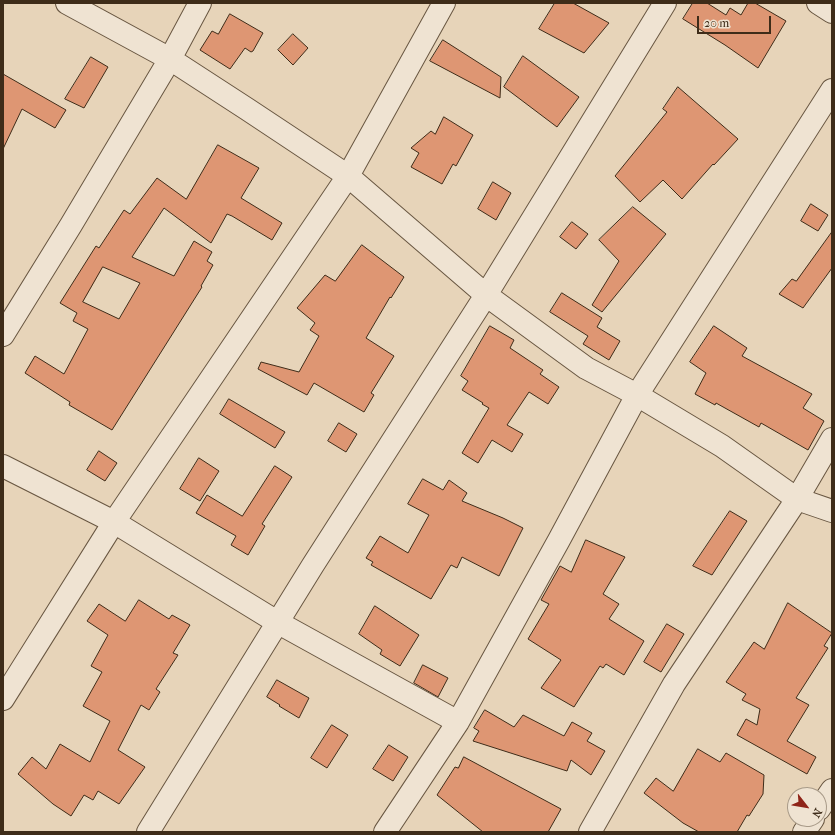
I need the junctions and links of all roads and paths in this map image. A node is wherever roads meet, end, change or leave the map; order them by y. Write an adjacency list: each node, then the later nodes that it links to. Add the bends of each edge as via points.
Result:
1 (67, 3): 7 (street)
2 (200, 3): 7 (street)
3 (444, 3): 9 (street)
4 (665, 3): 10 (street)
5 (818, 3): 6 (street)
6 (832, 12)
7 (170, 59): 9 (street); 11 (street)
8 (832, 90): 12 (street)
9 (348, 176): 10 (street); 17 (street)
10 (486, 295): 12 (street, via 586,368); 18 (street)
11 (3, 335)
12 (638, 395): 15 (street, via 722,446); 20 (street)
13 (832, 439): 15 (street)
14 (3, 466): 17 (street)
15 (797, 499): 16 (street); 23 (street, via 674,684)
16 (832, 511)
17 (114, 522): 18 (street); 19 (street)
18 (277, 622): 20 (street); 21 (street)
19 (3, 699)
20 (458, 722): 22 (street)
21 (148, 832)
22 (385, 832)
23 (590, 832)

